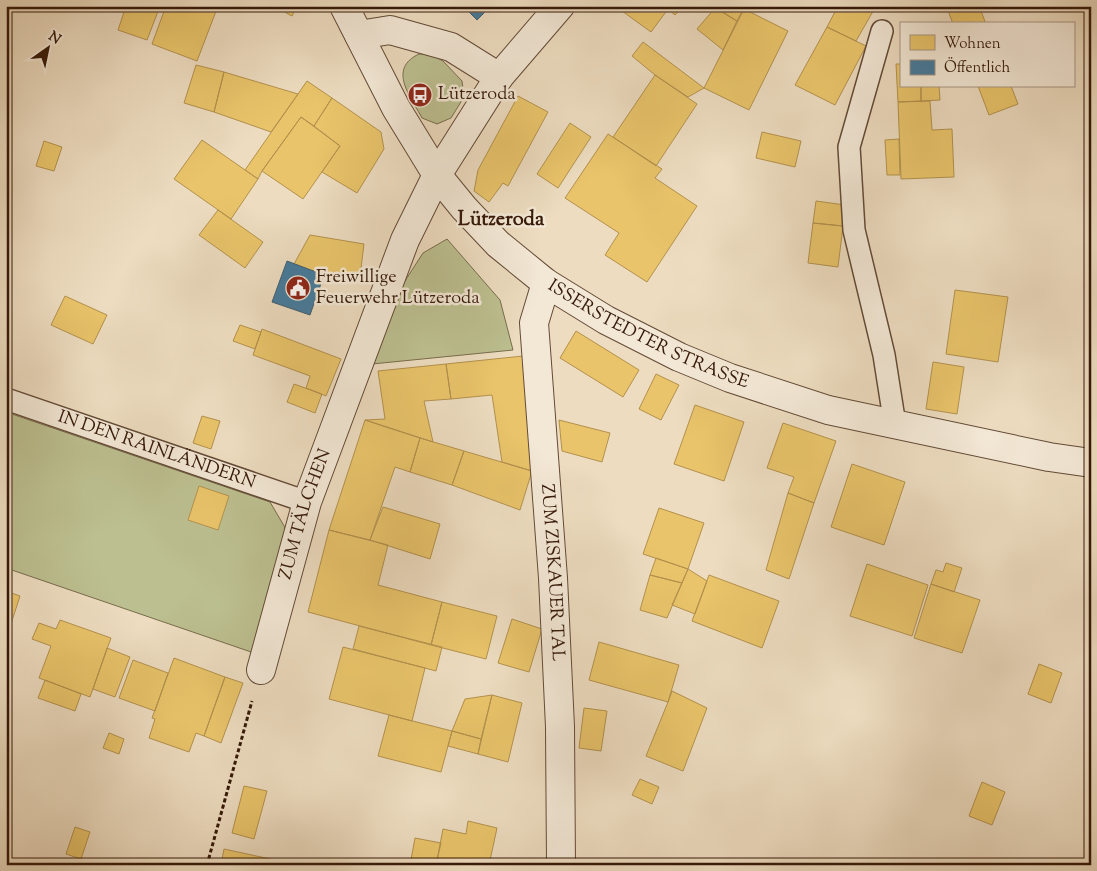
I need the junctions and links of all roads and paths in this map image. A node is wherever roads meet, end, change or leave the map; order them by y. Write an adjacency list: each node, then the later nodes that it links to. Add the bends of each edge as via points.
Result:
1 (344, 6): 4 (street, ISSERSTEDTER STRASSE)
2 (560, 6): 5 (street, ZUM TÄLCHEN)
3 (882, 31): 9 (lane, via 849,147 854,230 884,355)
4 (359, 35): 5 (street, via 390,30 451,47); 6 (street, ISSERSTEDTER STRASSE, via 396,108)
5 (498, 77): 6 (street, ZUM TÄLCHEN)
6 (437, 176): 7 (street, ISSERSTEDTER STRASSE, via 498,244); 11 (street, ZUM TÄLCHEN, via 405,240)
7 (546, 283): 9 (street, ISSERSTEDTER STRASSE, via 606,320 713,371 784,397); 14 (street, ZUM ZISKAUER TAL, via 534,323 554,597)
8 (6, 399): 11 (lane, IN DEN RAINLÄNDERN)
9 (895, 425): 10 (street, ISSERSTEDTER STRASSE)
10 (1091, 463)
11 (306, 502): 12 (street, ZUM TÄLCHEN)
12 (260, 670): 13 (path)
13 (207, 865)
14 (562, 865)

